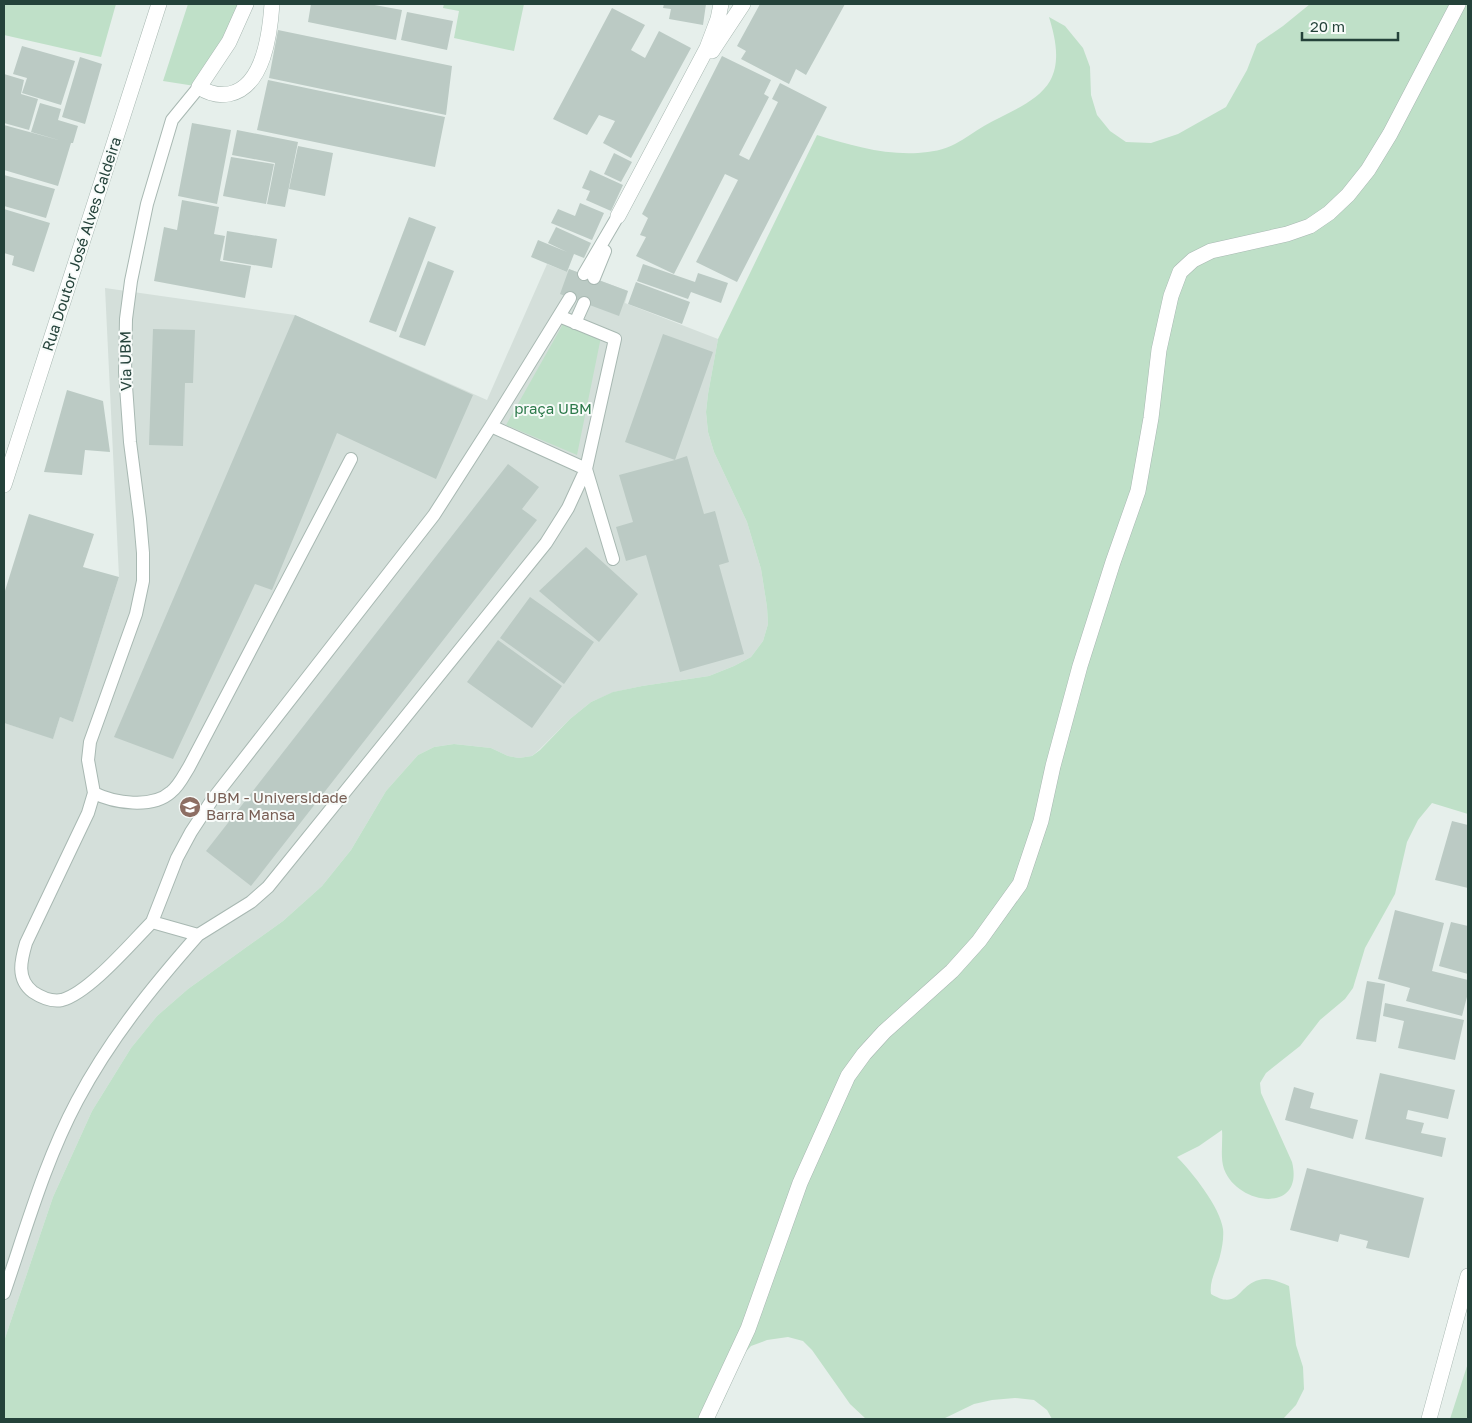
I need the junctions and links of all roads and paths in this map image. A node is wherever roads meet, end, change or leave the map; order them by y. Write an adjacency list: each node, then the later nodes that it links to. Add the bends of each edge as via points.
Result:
1 (159, 4): 18 (street, Rua Doutor José Alves Caldeira)
2 (246, 4): 8 (street, via 229,42)
3 (272, 4): 8 (street, via 266,47 249,83 225,94 212,94)
4 (721, 4): 7 (street, via 707,48)
5 (743, 4): 7 (street)
6 (1458, 4): 25 (street, via 1390,134 1348,195 1310,226 1211,251 1193,260 1180,272 1158,350 1151,418 1138,491 1080,666 1041,821 1020,884 980,941 952,971 884,1032 848,1076 800,1182 748,1329)
7 (693, 75): 9 (street)
8 (199, 88): 20 (lane, Via UBM, via 172,120 147,204 130,281 125,372 143,581 136,614 90,742 88,760)
9 (618, 216): 10 (lane)
10 (589, 276)
11 (570, 298): 13 (lane)
12 (584, 303): 14 (lane)
13 (559, 316): 14 (lane); 15 (lane)
14 (576, 323): 17 (lane, via 615,339)
15 (491, 426): 17 (lane); 21 (lane, via 434,515 212,800 177,858)
16 (350, 459): 20 (lane, via 189,767 172,792 156,800 136,803 115,801)
17 (586, 469): 19 (lane); 22 (lane, via 568,508 546,543 268,887 243,908)
18 (4, 485)
19 (614, 558)
20 (94, 793): 21 (lane, via 88,814 26,942 21,963 22,977 30,989 44,998 67,998 102,972)
21 (152, 922): 22 (lane)
22 (198, 935): 24 (lane, via 124,1024 76,1102 51,1158)
23 (1468, 1276): 26 (street)
24 (4, 1293)
25 (706, 1419)
26 (1429, 1419)

